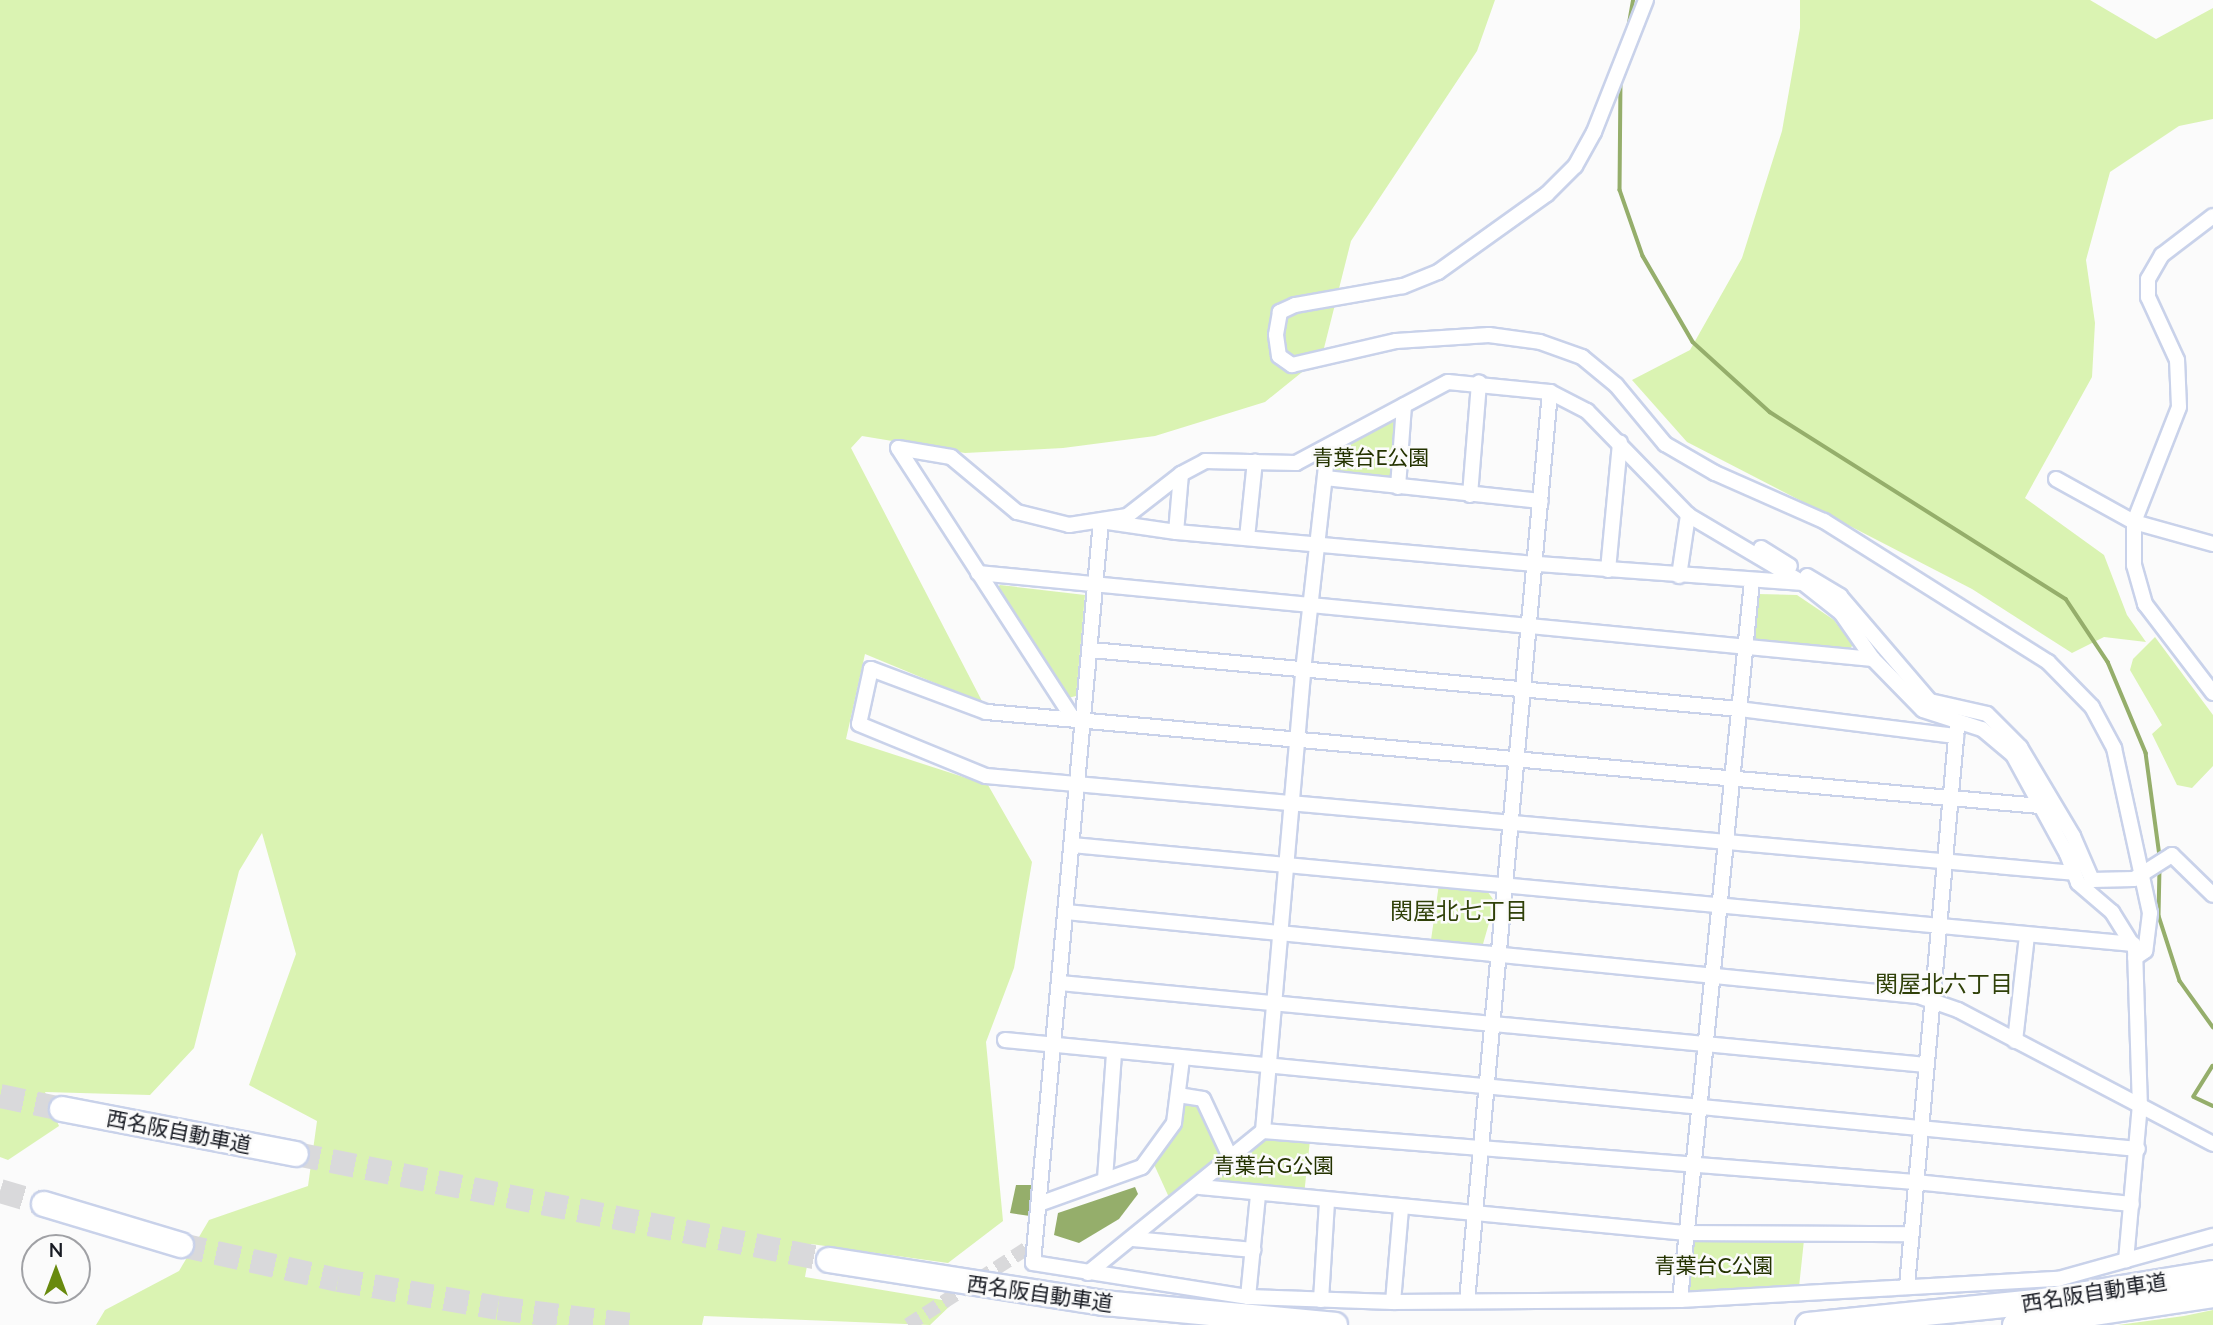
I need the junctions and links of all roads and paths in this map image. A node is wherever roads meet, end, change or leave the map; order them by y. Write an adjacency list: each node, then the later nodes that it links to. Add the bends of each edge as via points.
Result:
1 (1646, 0): 54 (street, via 1611,91 1575,166 1548,194 1438,272 1403,286 1295,305 1280,312 1279,356 1292,365 1396,341 1489,335 1541,342 1582,358 1616,385 1665,444 1715,473 1824,521 2048,662 2069,680 2092,707 2114,748)
2 (2213, 216): 17 (street, via 2162,255 2148,279 2148,297 2177,360 2179,407)
3 (1479, 382): 4 (street); 5 (street, via 1448,382); 13 (street)
4 (1550, 392): 6 (street, via 1587,411); 14 (street)
5 (1405, 405): 7 (street); 12 (street)
6 (1620, 443): 15 (street); 24 (street)
7 (1328, 447): 8 (street, via 1296,463); 10 (street)
8 (1255, 461): 9 (street, via 1205,461); 19 (street)
9 (1181, 474): 16 (street, via 1127,516); 18 (street)
10 (1325, 478): 12 (street); 20 (street)
11 (2056, 479): 17 (street)
12 (1398, 487): 13 (street)
13 (1470, 495): 14 (street)
14 (1541, 501): 23 (street)
15 (1688, 515): 26 (street); 28 (street)
16 (1101, 521): 18 (street); 25 (street, via 1069,525 1036,519 1017,512 964,464 898,448); 29 (street)
17 (2134, 522): 21 (street); 37 (street, via 2134,565 2145,604)
18 (1176, 532): 19 (street)
19 (1247, 538): 20 (street)
20 (1318, 544): 23 (street); 30 (street)
21 (2213, 544)
22 (1761, 548): 54 (street, via 1840,596 1930,701 1987,714 2020,747 2073,836 2092,880 2134,879)
23 (1535, 564): 24 (street); 31 (street)
24 (1608, 570): 26 (street)
25 (978, 573): 29 (street); 39 (street)
26 (1679, 576): 27 (street)
27 (1752, 581): 28 (street); 32 (street)
28 (1803, 583): 34 (street, via 1841,613)
29 (1096, 584): 30 (street); 33 (street)
30 (1310, 605): 31 (street); 35 (street)
31 (1530, 629): 32 (street); 36 (street)
32 (1744, 646): 34 (street); 38 (street)
33 (1091, 650): 35 (street); 39 (street)
34 (1873, 659): 40 (street, via 1923,710)
35 (1303, 671): 36 (street); 42 (street)
36 (1523, 691): 38 (street); 43 (street)
37 (2213, 693)
38 (1739, 709): 41 (street); 44 (street)
39 (1077, 717): 42 (street); 45 (street); 45 (street, via 986,712 871,669 859,724 986,776)
40 (1958, 719): 41 (street); 48 (street, via 1982,729 2012,755)
41 (1956, 736): 46 (street)
42 (1298, 737): 43 (street); 47 (street)
43 (1516, 758): 44 (street); 49 (street)
44 (1732, 779): 46 (street); 50 (street)
45 (1077, 783): 47 (street); 51 (street)
46 (1953, 800): 48 (street); 52 (street)
47 (1294, 804): 49 (street); 53 (street)
48 (2040, 806): 55 (street)
49 (1512, 822): 50 (street); 56 (street)
50 (1729, 844): 52 (street); 58 (street)
51 (1072, 845): 53 (street); 59 (street)
52 (1946, 862): 55 (street); 60 (street)
53 (1289, 866): 56 (street); 61 (street)
54 (2148, 870): 57 (street, via 2172,855); 63 (street, via 2150,936 2145,951)
55 (2074, 873): 63 (street, via 2078,883 2112,912)
56 (1506, 886): 58 (street); 64 (street)
57 (2213, 895)
58 (1722, 906): 60 (street); 65 (street)
59 (1066, 912): 61 (street); 66 (street)
60 (1939, 926): 62 (street); 67 (street)
61 (1282, 934): 64 (street); 68 (street)
62 (2027, 935): 63 (street); 71 (street)
63 (2134, 951): 80 (street)
64 (1498, 952): 65 (street); 69 (street)
65 (1713, 972): 67 (street); 72 (street)
66 (1060, 983): 68 (street); 73 (street)
67 (1932, 999): 71 (street); 76 (street)
68 (1275, 1002): 69 (street); 77 (street)
69 (1491, 1023): 72 (street); 78 (street)
70 (1005, 1040): 73 (street)
71 (2015, 1041): 80 (street)
72 (1707, 1044): 76 (street); 81 (street)
73 (1053, 1047): 74 (street); 97 (street)
74 (1114, 1053): 75 (street); 91 (street)
75 (1182, 1059): 77 (street); 79 (street)
76 (1926, 1065): 83 (street)
77 (1269, 1068): 78 (street); 84 (street)
78 (1483, 1087): 81 (street); 86 (street)
79 (1178, 1095): 89 (street, via 1203,1098); 91 (street, via 1174,1123 1142,1167)
80 (2140, 1104): 85 (street); 87 (street)
81 (1701, 1106): 83 (street); 90 (street)
82 (62, 1109): 88 (highway, 西名阪自動車道)
83 (1920, 1129): 87 (street); 92 (street)
84 (1263, 1131): 86 (street); 89 (street)
85 (2213, 1144)
86 (1478, 1149): 90 (street); 100 (street)
87 (2138, 1149): 98 (street)
88 (296, 1154)
89 (1231, 1159): 93 (street)
90 (1694, 1167): 92 (street); 101 (street)
91 (1105, 1179): 97 (street)
92 (1915, 1182): 98 (street); 102 (street)
93 (1199, 1187): 94 (street); 104 (street)
94 (1258, 1195): 95 (street); 106 (street)
95 (1327, 1202): 99 (street); 114 (street)
96 (44, 1204): 105 (highway)
97 (1040, 1204): 109 (street, via 1033,1263)
98 (2132, 1204): 108 (street)
99 (1401, 1208): 100 (street); 117 (street)
100 (1471, 1213): 101 (street); 116 (street)
101 (1688, 1233): 102 (street); 115 (street)
102 (1910, 1234): 111 (street)
103 (2213, 1236): 108 (street)
104 (1132, 1239): 106 (street); 109 (street)
105 (181, 1245)
106 (1253, 1250): 113 (street)
107 (830, 1260): 118 (highway, 西名阪自動車道, via 1104,1303)
108 (2126, 1260): 111 (street, via 2059,1279)
109 (1088, 1273): 113 (street)
110 (2213, 1273): 119 (highway, 西名阪自動車道, via 2036,1302)
111 (1907, 1286): 115 (street)
112 (2213, 1295): 120 (highway, 西名阪自動車道)
113 (1248, 1297): 114 (street)
114 (1321, 1300): 117 (street)
115 (1680, 1300): 116 (street)
116 (1467, 1301): 117 (street)
117 (1393, 1302)
118 (1335, 1325)
119 (1808, 1325)
120 (2015, 1325)

